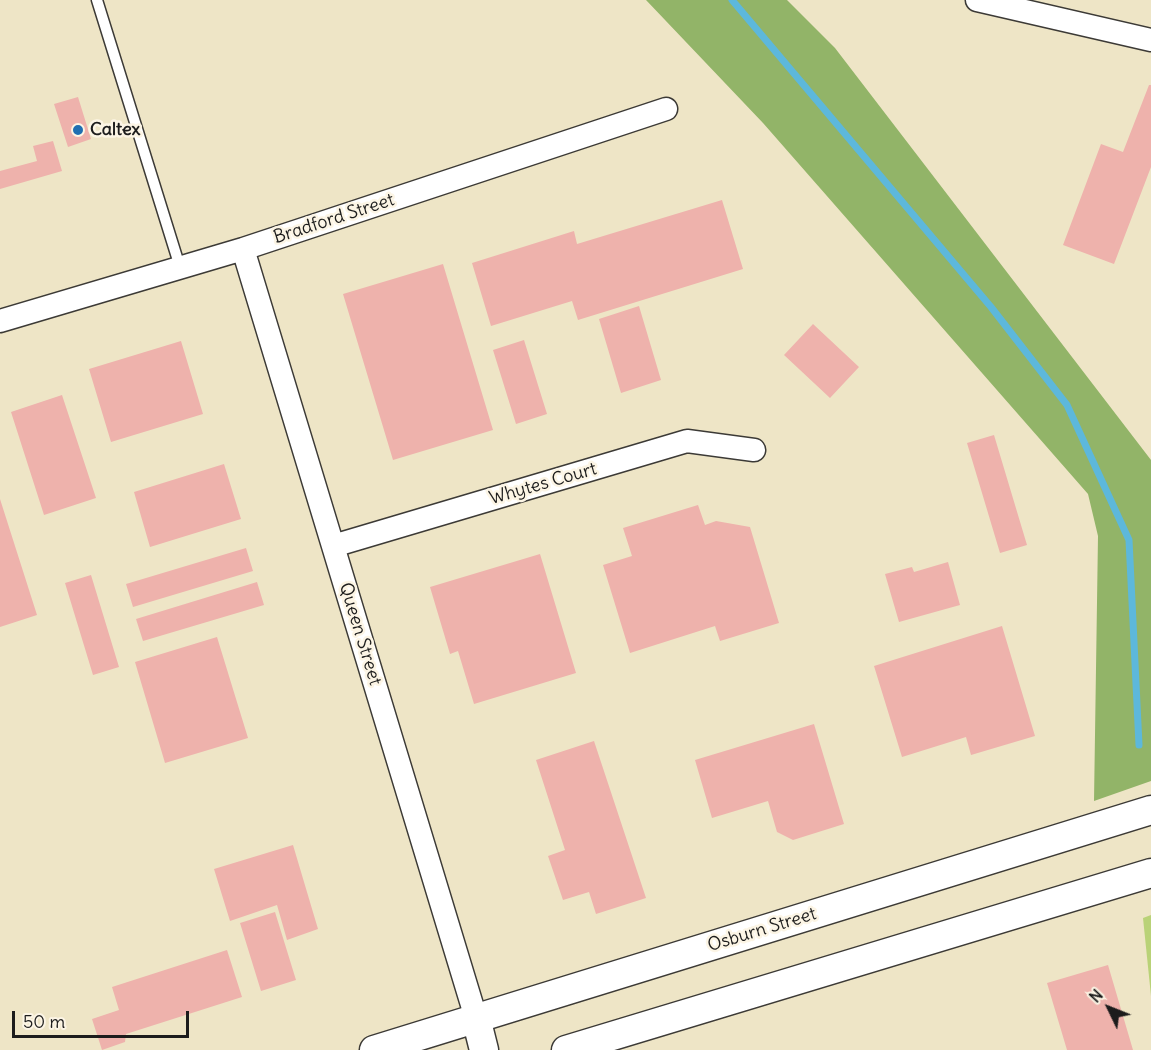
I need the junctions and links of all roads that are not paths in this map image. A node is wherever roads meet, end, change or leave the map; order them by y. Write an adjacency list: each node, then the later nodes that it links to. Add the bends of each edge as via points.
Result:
1 (97, 0): 6 (lane)
2 (976, 0): 3 (street)
3 (1151, 40)
4 (666, 109): 5 (street, Bradford Street)
5 (243, 249): 6 (street, Bradford Street); 9 (street, Queen Street)
6 (180, 267): 7 (street, Bradford Street)
7 (0, 321)
8 (754, 450): 9 (street, Whytes Court, via 687,441)
9 (333, 546): 12 (street, Queen Street)
10 (1151, 810): 12 (street, Osburn Street)
11 (1151, 873): 15 (street)
12 (476, 1018): 13 (street, Osburn Street); 14 (street)
13 (374, 1050)
14 (484, 1050)
15 (566, 1050)

